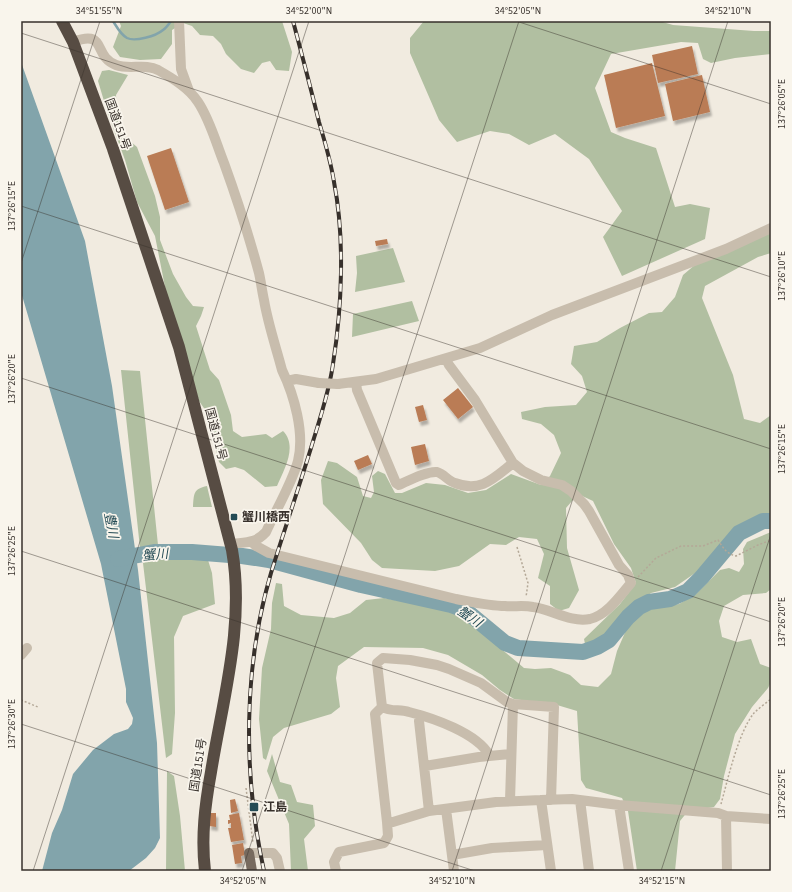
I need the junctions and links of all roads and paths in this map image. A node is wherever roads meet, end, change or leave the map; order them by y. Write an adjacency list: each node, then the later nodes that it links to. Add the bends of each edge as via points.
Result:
1 (62, 21): 3 (highway, 国道151号)
2 (179, 21): 4 (street, via 181,69)
3 (73, 42): 4 (street, via 90,38 97,42 105,59 112,64 157,69); 12 (highway, 国道151号, via 113,149 178,347)
4 (189, 91): 7 (street, via 206,118 239,204)
5 (771, 228): 6 (street, via 726,249 552,315 480,348)
6 (446, 359): 8 (street, via 376,379); 9 (street, via 475,400)
7 (287, 381): 8 (street, bridge, via 296,379 338,384); 11 (street, via 300,428 298,460 266,532 260,539)
8 (356, 382): 9 (street, via 357,390 398,485 429,472 436,472 454,483 474,487 484,484)
9 (513, 463): 14 (street, via 523,472 562,485 584,504)
10 (771, 540): 14 (path, via 736,556 723,548 718,540 703,546 681,546 656,558)
11 (252, 542): 12 (street); 15 (street, via 269,553 456,599)
12 (231, 547): 38 (highway, 国道151号, via 235,566 234,635 206,798 202,851)
13 (517, 547): 15 (path, via 528,583)
14 (631, 583): 15 (street, via 610,607 589,619 561,616)
15 (525, 606)
16 (771, 699): 32 (path, via 755,712 747,724 731,768)
17 (21, 700): 19 (path)
18 (513, 704): 20 (street, via 481,683 449,669 410,660 383,658 377,663); 22 (street); 26 (street, via 554,707)
19 (38, 706)
20 (382, 707): 21 (street); 34 (street, via 375,714)
21 (420, 715): 23 (street, via 437,720 467,735 485,748); 24 (street)
22 (511, 754): 23 (street); 28 (street)
23 (489, 756): 24 (street)
24 (425, 766): 31 (street)
25 (246, 788): 36 (path)
26 (546, 800): 27 (street); 28 (street); 35 (street)
27 (580, 800): 29 (street); 44 (street)
28 (510, 801): 30 (street)
29 (619, 805): 32 (street); 45 (street)
30 (446, 809): 31 (street); 37 (street)
31 (430, 812): 34 (street)
32 (722, 815): 33 (street); 46 (street)
33 (771, 819)
34 (387, 822): 41 (street, via 388,836 384,843 339,852 334,862)
35 (547, 845): 37 (street, via 492,848); 43 (street)
36 (256, 853): 39 (main road); 40 (street, via 273,853)
37 (452, 855): 42 (street)
38 (204, 871)
39 (252, 871)
40 (280, 871)
41 (336, 871)
42 (454, 871)
43 (551, 871)
44 (590, 871)
45 (629, 871)
46 (727, 871)

